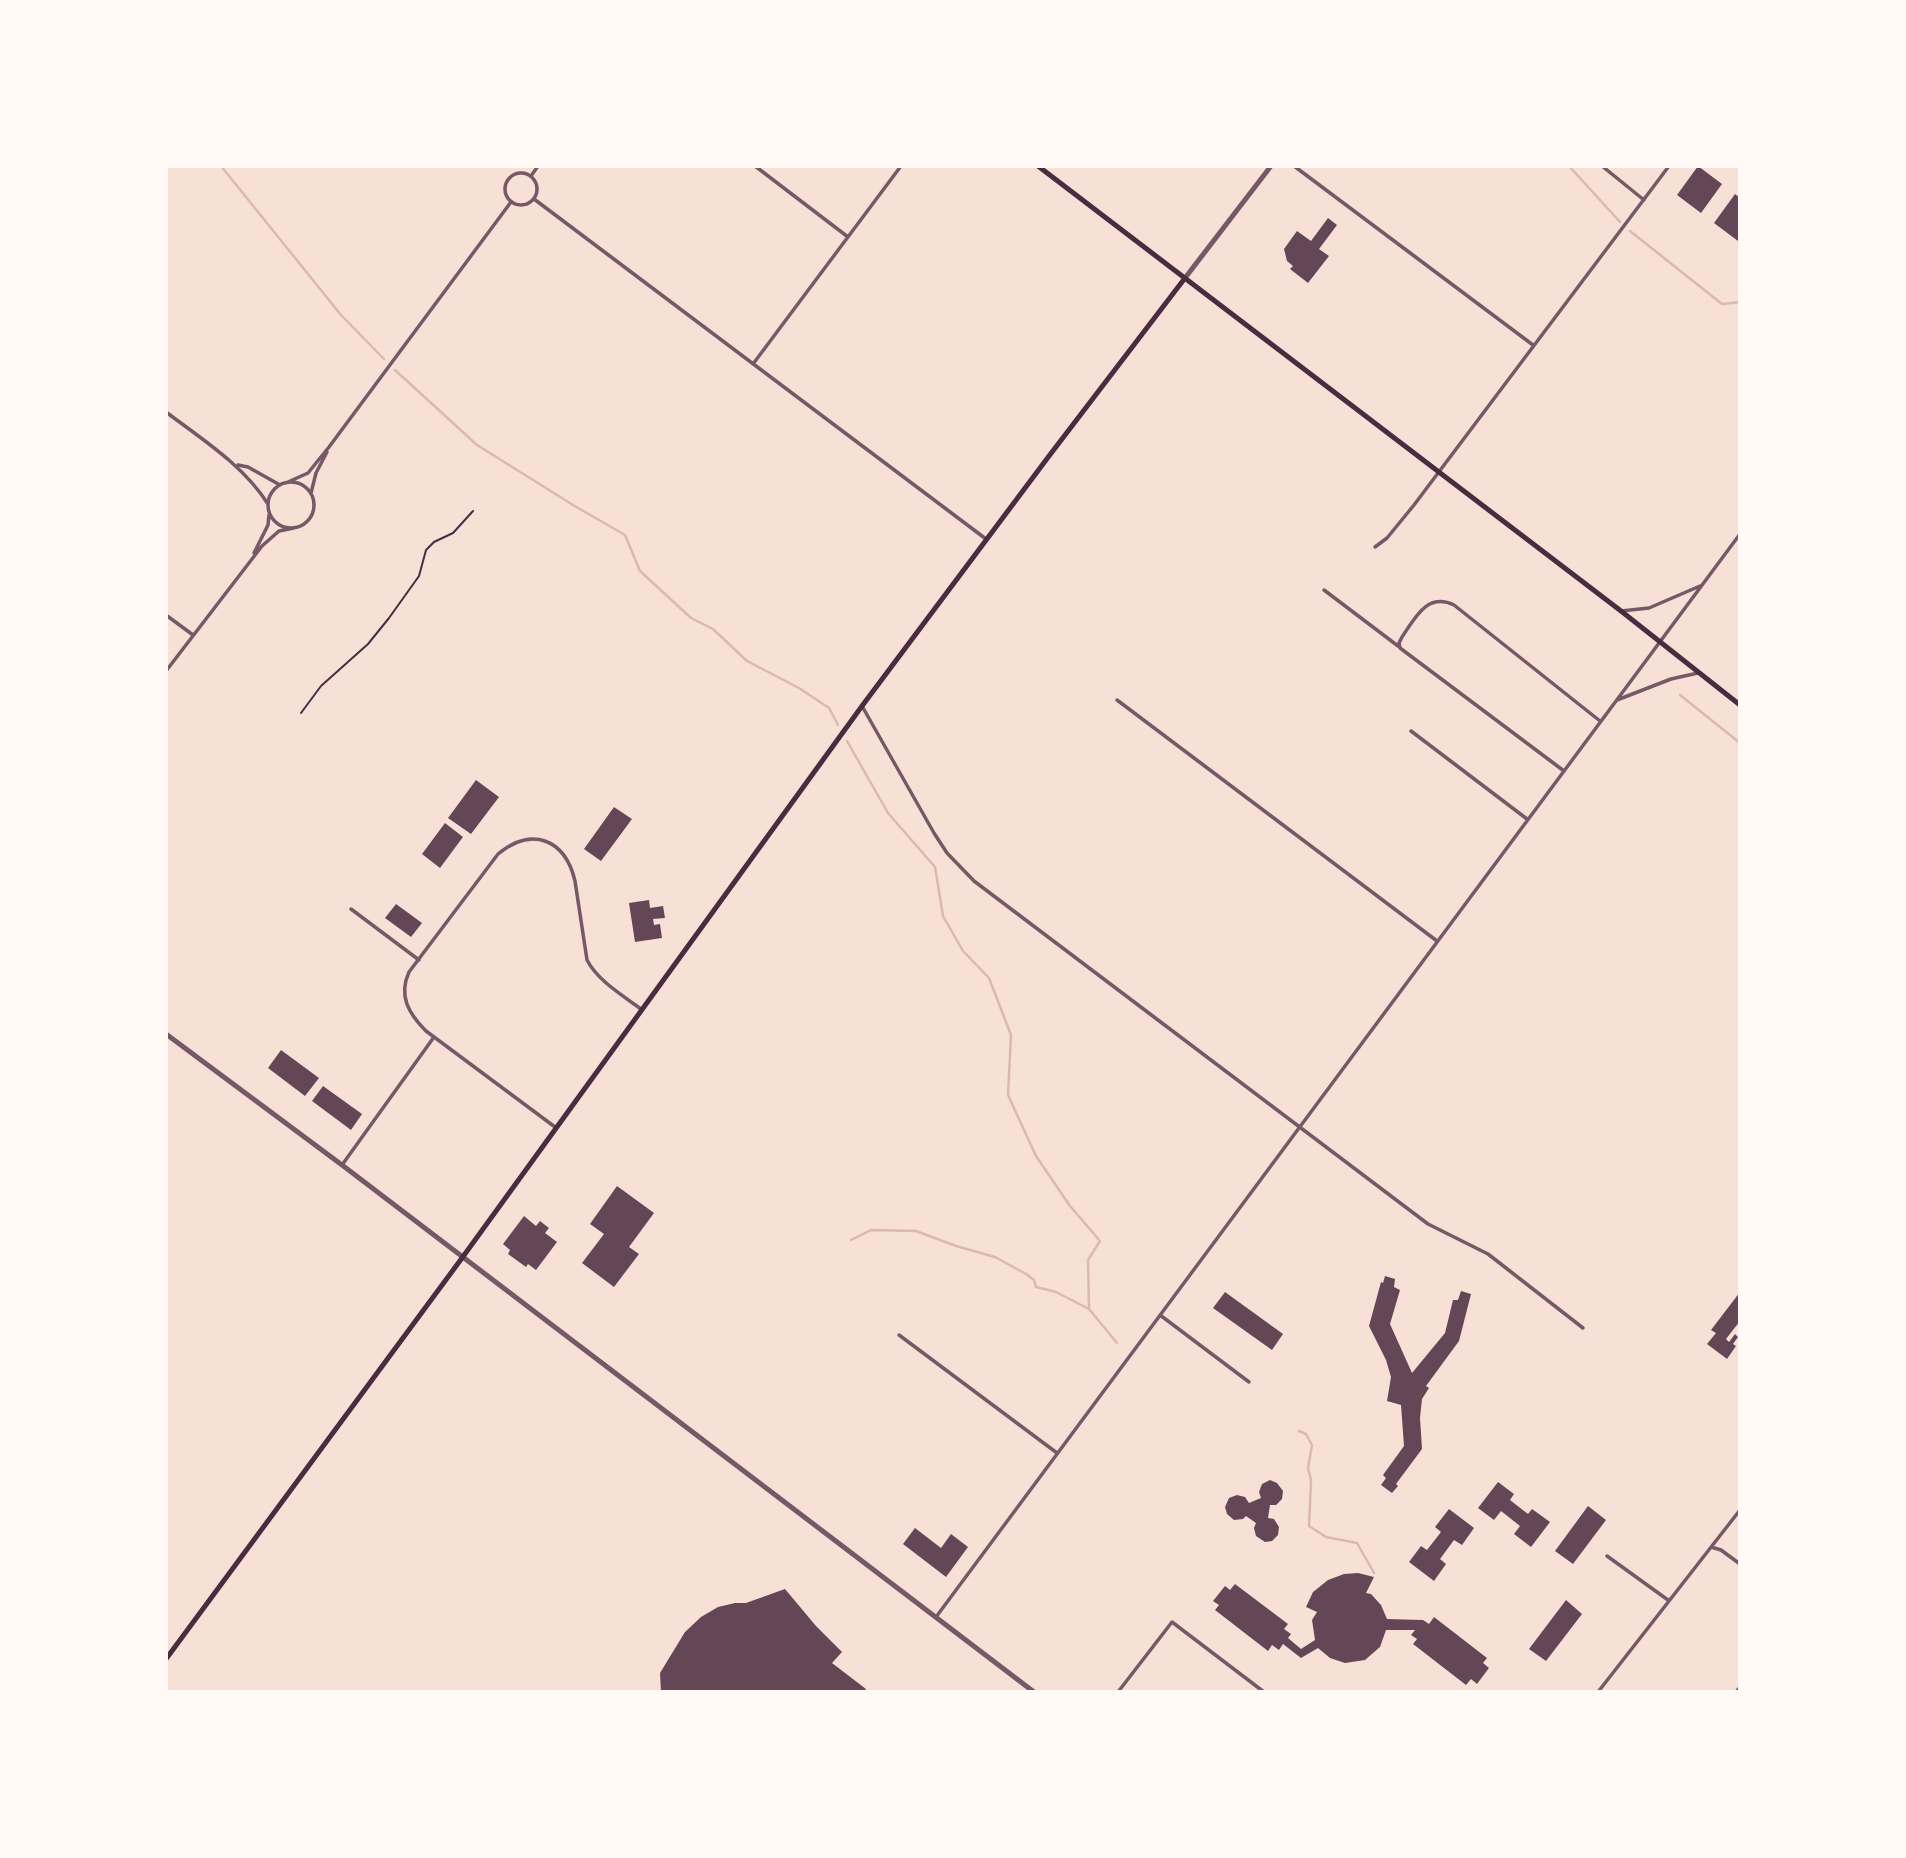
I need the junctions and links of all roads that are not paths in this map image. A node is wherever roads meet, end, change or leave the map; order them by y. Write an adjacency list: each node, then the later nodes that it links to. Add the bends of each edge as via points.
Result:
1 (538, 166): 9 (street)
2 (755, 166): 13 (street)
3 (901, 166): 13 (street)
4 (1038, 166): 14 (main road)
5 (1271, 166): 14 (street)
6 (1294, 166): 15 (street)
7 (1602, 166): 11 (street)
8 (1669, 166): 11 (street)
9 (531, 176): 10 (street, via 537,186); 12 (street, via 515,173 506,180)
10 (534, 199): 12 (street, via 524,205); 16 (street)
11 (1644, 200): 15 (street)
12 (511, 202): 18 (street)
13 (848, 237): 16 (street)
14 (1185, 278): 20 (main road); 28 (main road)
15 (1534, 346): 20 (street)
16 (753, 364): 28 (street)
17 (166, 412): 19 (street)
18 (329, 447): 21 (street, via 308,473); 23 (street, via 316,473)
19 (236, 464): 22 (street); 24 (street)
20 (1439, 472): 29 (street, via 1388,538); 33 (main road)
21 (288, 482): 22 (street); 23 (street, via 304,487)
22 (280, 485): 24 (street, via 272,491)
23 (312, 496): 26 (street, via 312,514)
24 (268, 504): 25 (street)
25 (269, 511): 26 (street, via 277,523); 30 (street, via 268,525)
26 (293, 528): 30 (street, via 279,531)
27 (1740, 534): 31 (street)
28 (986, 539): 43 (main road)
29 (1375, 547)
30 (251, 558): 35 (street)
31 (1702, 586): 33 (street, via 1649,608); 36 (street)
32 (1324, 590): 37 (street)
33 (1621, 611): 36 (main road)
34 (166, 615): 35 (street)
35 (193, 635): 38 (street)
36 (1660, 642): 39 (main road); 41 (street)
37 (1400, 648): 44 (street, via 1402,637 1422,608 1446,601); 46 (street)
38 (166, 671)
39 (1698, 673): 41 (street); 42 (main road)
40 (1117, 700): 49 (street)
41 (1615, 701): 44 (street)
42 (1740, 705)
43 (862, 706): 51 (main road); 55 (street, via 934,833 975,881)
44 (1600, 721): 46 (street)
45 (1411, 731): 47 (street)
46 (1563, 771): 47 (street)
47 (1527, 819): 49 (street)
48 (351, 909): 50 (street)
49 (1437, 940): 55 (street)
50 (419, 960): 51 (street, via 498,855 516,841 546,841 563,853 572,871 584,950 592,970); 53 (street, via 406,979 405,1001 412,1018)
51 (641, 1009): 54 (main road)
52 (166, 1034): 56 (street)
53 (434, 1037): 54 (street); 56 (street)
54 (555, 1127): 57 (main road)
55 (1300, 1127): 58 (street); 59 (street, via 1427,1224 1488,1254)
56 (342, 1165): 57 (street)
57 (462, 1258): 68 (street); 69 (main road)
58 (1160, 1315): 61 (street); 62 (street)
59 (1583, 1328)
60 (899, 1335): 62 (street)
61 (1249, 1382)
62 (1057, 1453): 68 (street)
63 (1740, 1510): 64 (street)
64 (1711, 1546): 66 (street); 67 (street)
65 (1607, 1556): 67 (street)
66 (1740, 1563)
67 (1668, 1600): 74 (street)
68 (936, 1617): 71 (street)
69 (166, 1659)
70 (1740, 1687): 75 (street)
71 (1034, 1692)
72 (1118, 1692): 73 (street, via 1171,1622)
73 (1264, 1692)
74 (1598, 1692)
75 (1736, 1692)

